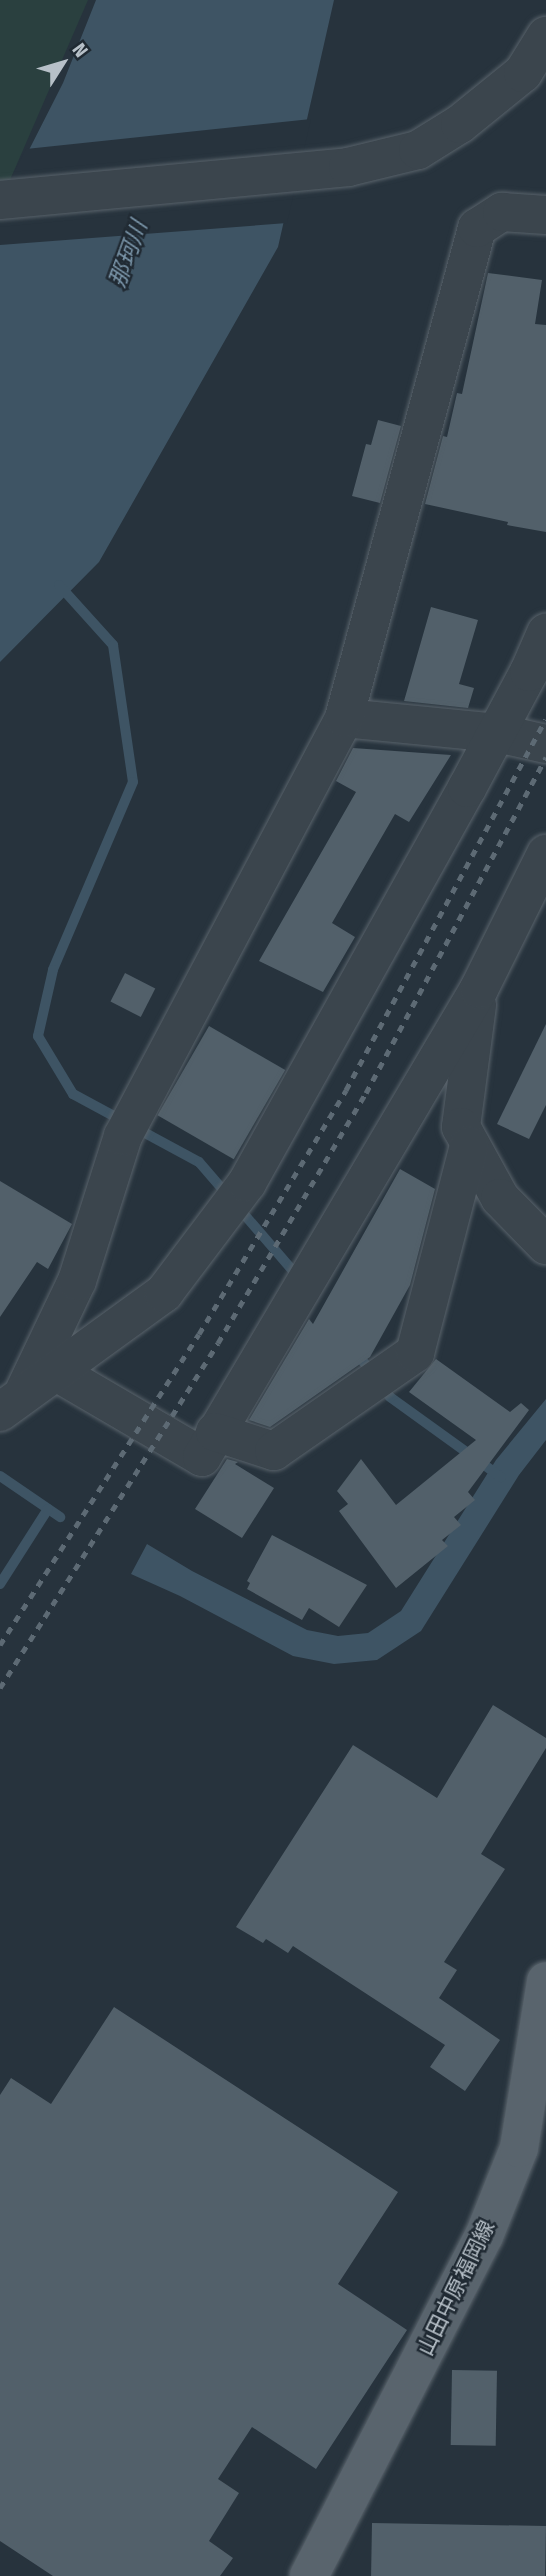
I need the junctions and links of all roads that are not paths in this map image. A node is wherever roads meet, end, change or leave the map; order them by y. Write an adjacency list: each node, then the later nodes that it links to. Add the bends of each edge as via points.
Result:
1 (546, 36): 2 (street)
2 (534, 84): 3 (street, via 418,150 348,167)
3 (0, 200)
4 (546, 215): 6 (street, via 502,212 477,228)
5 (546, 633): 7 (street)
6 (344, 718): 7 (street); 14 (street, via 123,1136 77,1281)
7 (497, 733): 8 (street); 13 (street, via 247,1183 164,1293)
8 (546, 744)
9 (546, 854): 10 (street)
10 (479, 989): 11 (street, via 461,1127); 15 (street)
11 (469, 1146): 12 (street, via 500,1198); 15 (street, via 415,1353 274,1451)
12 (546, 1245)
13 (55, 1371): 14 (street); 15 (street, via 202,1457)
14 (12, 1403)
15 (215, 1432)
16 (546, 1981): 17 (main road, 山田中原福岡線, via 519,2148 484,2236)
17 (309, 2576)

